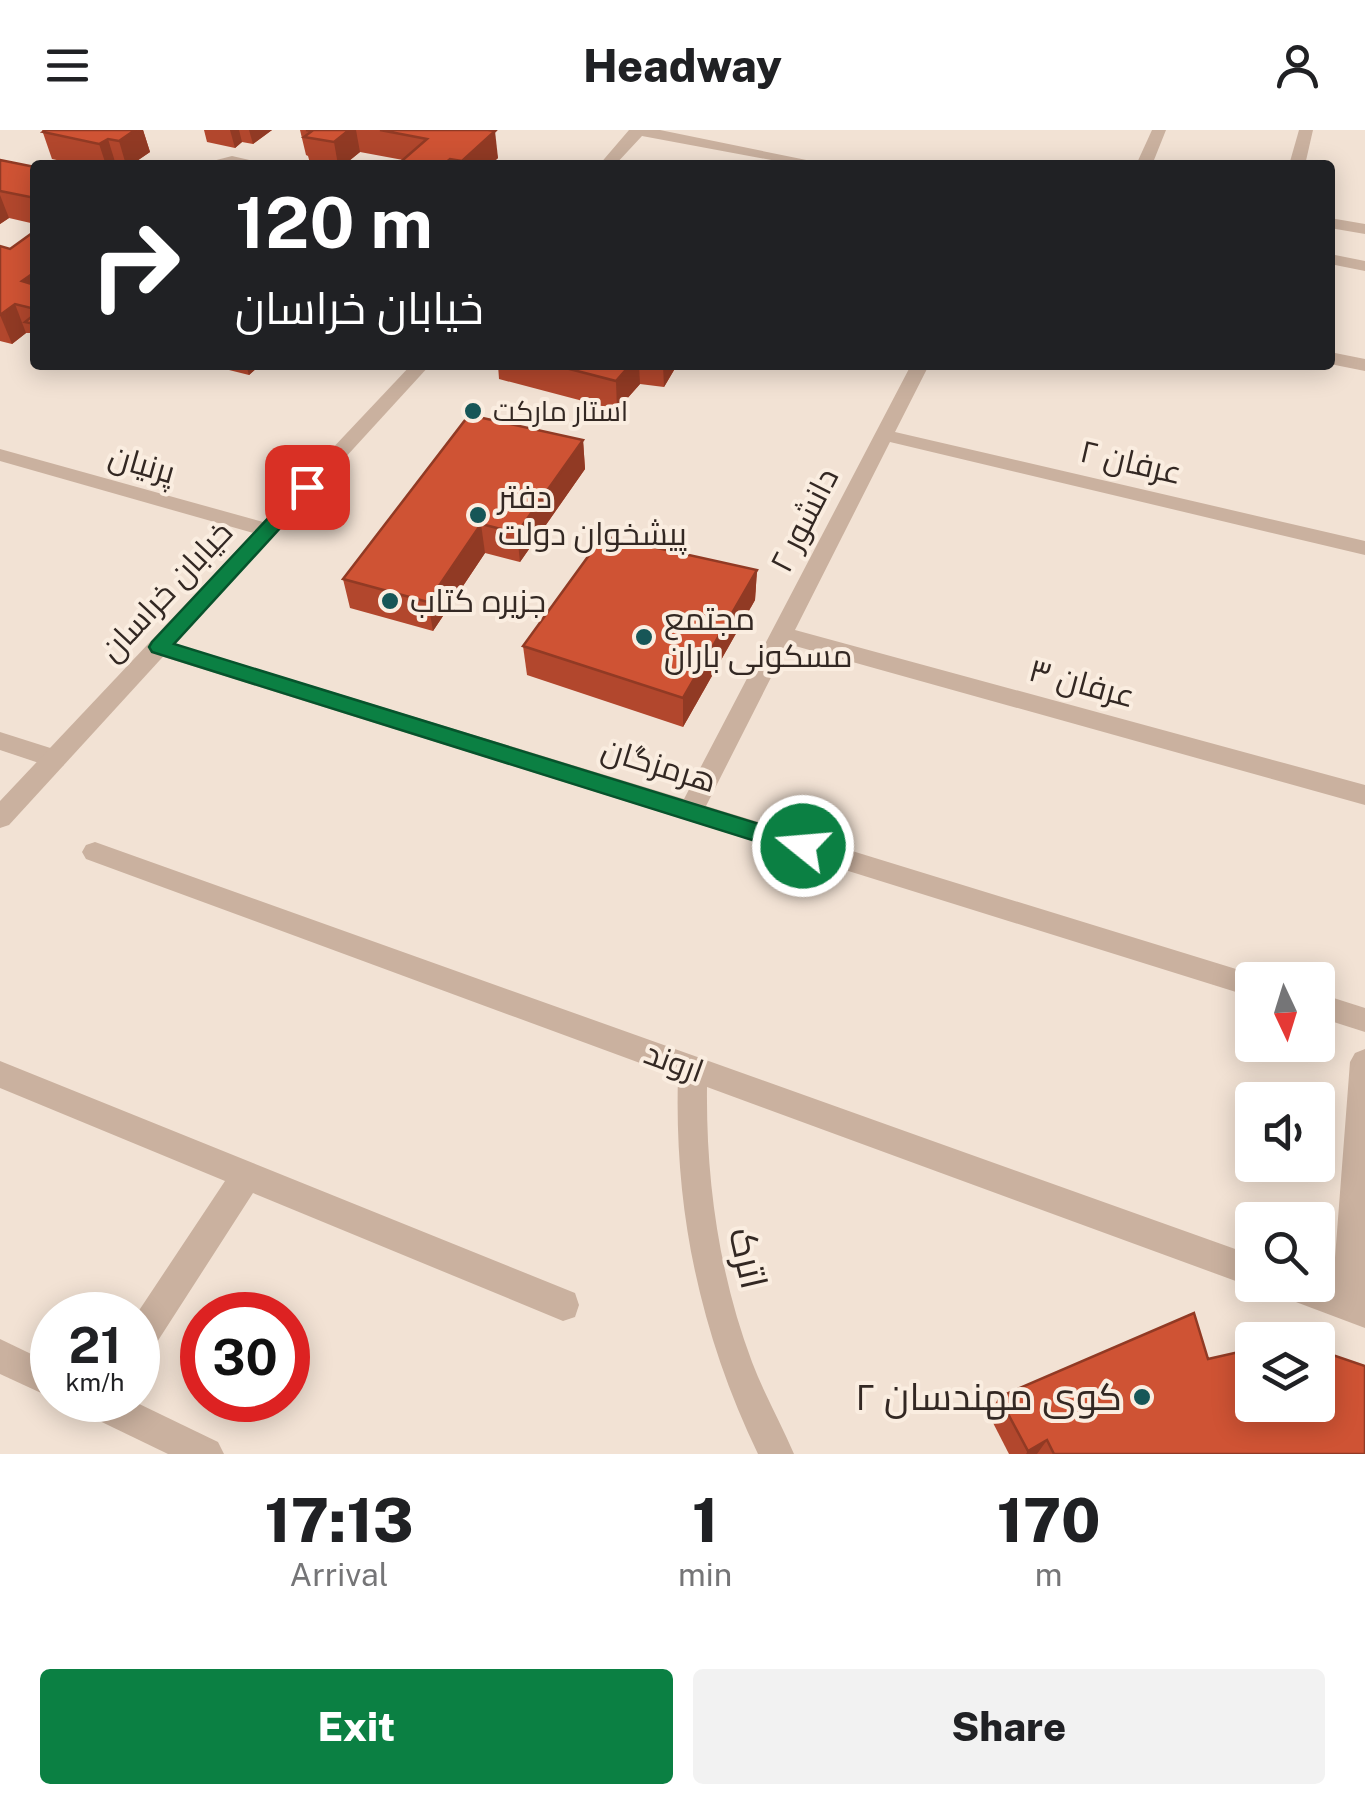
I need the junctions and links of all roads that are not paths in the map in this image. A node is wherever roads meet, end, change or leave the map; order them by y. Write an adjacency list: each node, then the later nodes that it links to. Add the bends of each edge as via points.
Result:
1 (638, 130): 4 (street); 5 (street)
2 (1159, 130): 6 (street)
3 (1306, 130): 7 (street)
4 (611, 160)
5 (797, 160)
6 (1146, 160)
7 (1299, 160)
8 (1335, 224): 9 (street)
9 (1365, 229)
10 (1335, 261): 11 (street)
11 (1365, 266)
12 (1335, 359): 13 (street)
13 (1365, 365)
14 (416, 370): 18 (street, خیابان خراسان)
15 (917, 370): 16 (street, دانشور ۲)
16 (884, 435): 19 (street, عرفان ۲); 20 (street, دانشور ۲)
17 (0, 455): 18 (street, پرنیان)
18 (267, 530): 21 (street, خیابان خراسان)
19 (1365, 548)
20 (782, 634): 24 (street, عرفان ۳); 25 (street, دانشور ۲)
21 (159, 647): 23 (street, خیابان خراسان); 25 (street, هرمزگان)
22 (0, 741): 23 (street)
23 (54, 760): 26 (street, خیابان خراسان)
24 (1365, 795)
25 (690, 812): 28 (street, هرمزگان)
26 (0, 818)
27 (95, 852): 32 (street, اروند)
28 (1235, 980)
29 (1335, 1010): 30 (street)
30 (1365, 1020)
31 (1365, 1062): 38 (street)
32 (693, 1069): 35 (street, اروند); 43 (street, اترک, via 694,1199 708,1273 730,1350)
33 (0, 1074): 34 (street)
34 (247, 1175): 36 (street); 37 (street)
35 (1235, 1265)
36 (563, 1305)
37 (160, 1307)
38 (1356, 1309)
39 (0, 1356): 40 (street)
40 (30, 1370)
41 (140, 1422): 42 (street)
42 (206, 1454)
43 (776, 1454)

